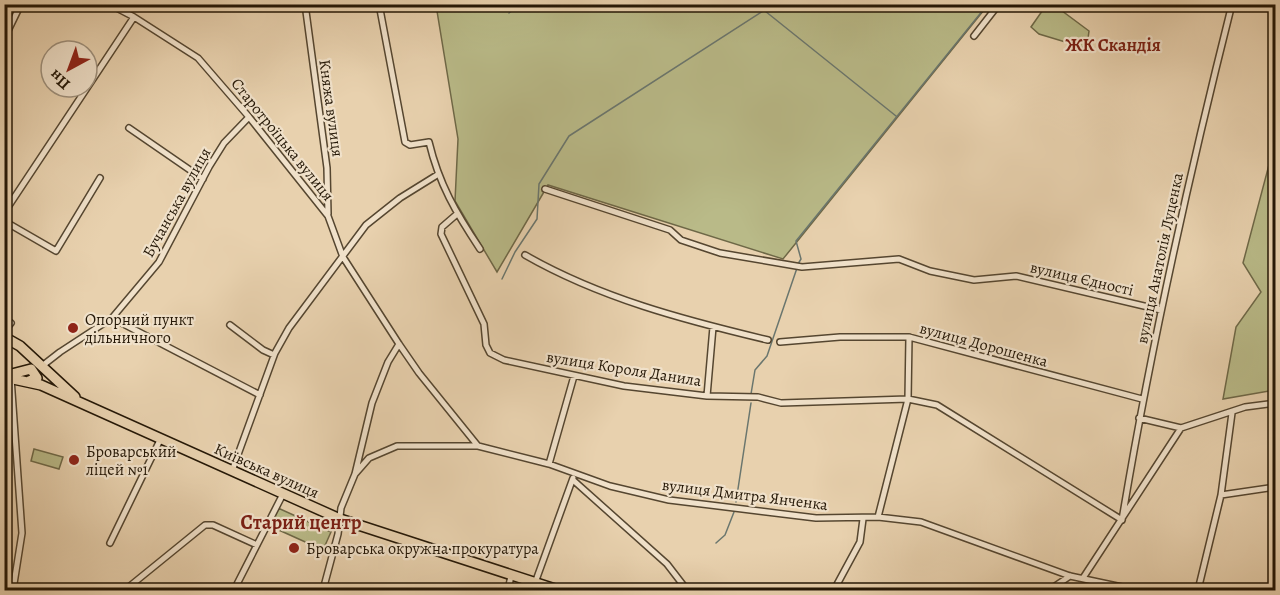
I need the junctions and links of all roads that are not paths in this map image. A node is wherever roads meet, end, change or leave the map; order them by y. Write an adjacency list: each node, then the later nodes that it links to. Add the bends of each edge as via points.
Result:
1 (21, 4): 9 (street)
2 (109, 4): 7 (street, Старотроїцька вулиця)
3 (305, 4): 18 (street, Княжа вулиця, via 327,168)
4 (379, 4): 12 (street, via 405,142 410,146 429,142)
5 (999, 4): 8 (street)
6 (1232, 4): 23 (street, вулиця Анатолія Луценка)
7 (134, 17): 10 (street, Старотроїцька вулиця, via 198,58); 16 (street)
8 (974, 36)
9 (4, 39)
10 (249, 117): 14 (street, Бучанська вулиця, via 224,143); 18 (street, Старотроїцька вулиця)
11 (129, 128): 14 (street)
12 (437, 175): 17 (street); 22 (street, via 366,225)
13 (100, 178): 19 (street, via 56,251)
14 (203, 179): 24 (street, Бучанська вулиця, via 159,262)
15 (545, 189): 23 (street, вулиця Єдності, via 670,231 681,240 720,253 802,267 899,259 930,271 974,280 1016,276)
16 (4, 213)
17 (457, 214): 20 (street); 38 (street, вулиця Короля Данила, via 442,227 441,234 484,324 490,353 504,360)
18 (328, 216): 22 (street, Старотроїцька вулиця)
19 (4, 220)
20 (480, 249)
21 (525, 255): 27 (street, via 590,288)
22 (343, 257): 33 (street, Старотроїцька вулиця); 35 (street, via 289,328)
23 (1161, 310): 42 (street, вулиця Анатолія Луценка)
24 (112, 318): 36 (street, Бучанська вулиця); 39 (street)
25 (11, 322): 28 (street)
26 (230, 325): 35 (street)
27 (714, 327): 31 (street); 40 (street)
28 (4, 331)
29 (4, 337): 34 (main road)
30 (909, 337): 32 (street, вулиця Дорошенка); 41 (street); 42 (street, вулиця Дорошенка)
31 (768, 340)
32 (780, 342)
33 (399, 344): 49 (street, via 381,379); 50 (street, Старотроїцька вулиця)
34 (20, 346): 36 (main road); 37 (main road, via 24,360)
35 (274, 355): 39 (street)
36 (42, 366): 43 (main road)
37 (9, 375): 43 (main road, Київська вулиця, via 33,370 37,378 27,381); 69 (street, via 22,534)
38 (574, 376): 40 (street, вулиця Короля Данила); 52 (street)
39 (260, 395): 53 (street)
40 (707, 396): 41 (street, вулиця Короля Данила, via 758,397 781,403)
41 (908, 399): 59 (street); 62 (street, вулиця Короля Данила, via 942,407)
42 (1142, 399): 46 (street, вулиця Анатолія Луценка)
43 (81, 403): 48 (main road, Київська вулиця)
44 (1275, 403): 45 (street)
45 (1232, 413): 47 (street); 58 (street)
46 (1139, 418): 47 (street); 62 (street, вулиця Анатолія Луценка)
47 (1181, 428): 62 (street, вулиця Анатолія Луценка)
48 (160, 438): 53 (main road, Київська вулиця); 63 (street)
49 (362, 443): 51 (street, via 368,452); 54 (street)
50 (478, 446): 51 (street, вулиця Дмитра Янченка, via 397,446); 52 (street, вулиця Дмитра Янченка)
51 (379, 453): 54 (street, вулиця Дмитра Янченка)
52 (549, 464): 55 (street, вулиця Дмитра Янченка)
53 (232, 471): 57 (main road, Київська вулиця)
54 (355, 474): 60 (street)
55 (574, 477): 61 (street, вулиця Дмитра Янченка, via 669,500 816,518); 68 (street); 75 (street, via 668,564)
56 (1275, 487): 58 (street)
57 (283, 494): 60 (main road, Київська вулиця); 64 (street)
58 (1221, 495): 79 (street)
59 (878, 518): 61 (street, вулиця Дмитра Янченка); 66 (street, вулиця Дмитра Янченка, via 942,527)
60 (340, 519): 65 (main road, Київська вулиця); 72 (street)
61 (863, 519): 76 (street, via 860,542)
62 (1122, 520): 67 (street, вулиця Анатолія Луценка)
63 (110, 543)
64 (257, 545): 70 (street, via 205,525); 71 (street)
65 (511, 576): 68 (main road, Київська вулиця); 73 (street)
66 (1070, 576): 67 (street, вулиця Дмитра Янченка); 77 (street)
67 (1083, 578): 78 (street, вулиця Дмитра Янченка)
68 (535, 584): 74 (main road, Київська вулиця)
69 (13, 591)
70 (124, 591)
71 (234, 591)
72 (323, 591)
73 (508, 591)
74 (558, 591)
75 (687, 591)
76 (834, 591)
77 (1049, 591)
78 (1136, 591)
79 (1198, 591)

